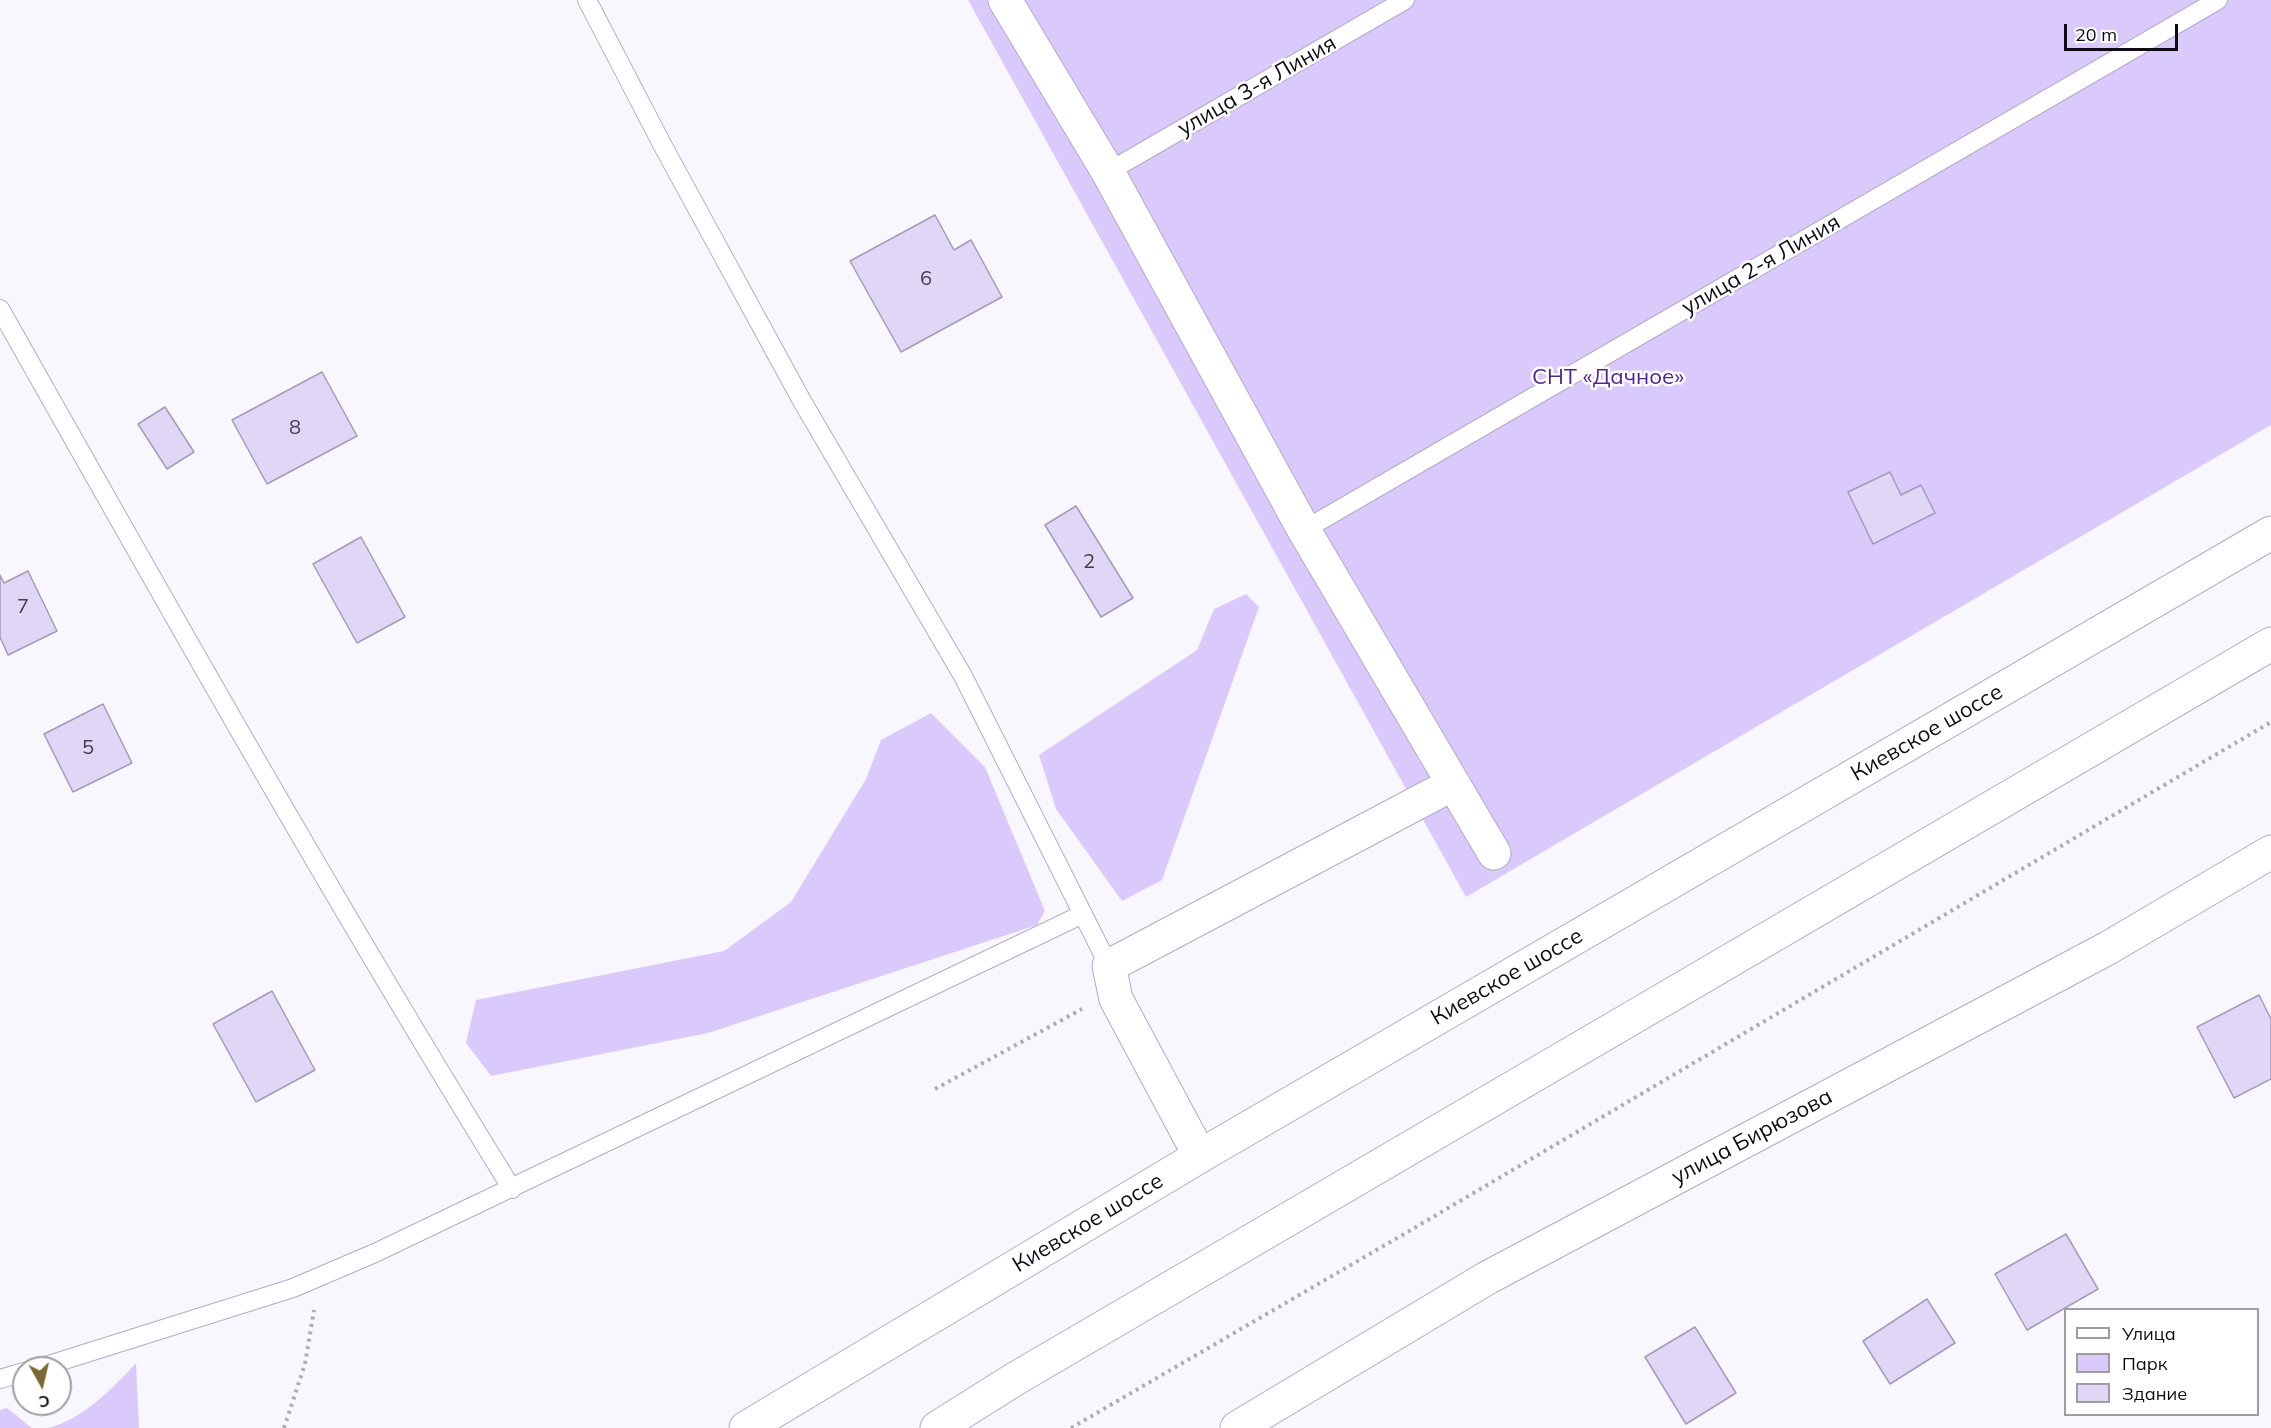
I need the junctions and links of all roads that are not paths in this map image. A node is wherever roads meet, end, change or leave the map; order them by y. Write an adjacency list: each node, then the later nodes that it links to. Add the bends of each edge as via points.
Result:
1 (587, 0): 13 (lane, via 802,401 963,676)
2 (1005, 0): 5 (main road)
3 (1405, 0): 5 (lane, улица 3-я Линия)
4 (2218, 0): 7 (lane, улица 2-я Линия)
5 (1108, 172): 7 (main road)
6 (0, 309): 16 (lane, via 201,665 423,1045)
7 (1304, 530): 10 (main road)
8 (2271, 533): 15 (main road, Киевское шоссе)
9 (2271, 644): 18 (main road)
10 (1454, 784): 12 (main road); 14 (main road)
11 (2271, 852): 22 (main road, улица Бирюзова, via 2109,948 1487,1278)
12 (1494, 853)
13 (1083, 914): 14 (lane); 16 (lane)
14 (1112, 979): 15 (main road, via 1116,999)
15 (1200, 1156): 19 (main road, Киевское шоссе)
16 (512, 1189): 17 (lane, via 293,1288)
17 (72, 1358)
18 (1015, 1379): 20 (main road); 21 (main road)
19 (746, 1428)
20 (937, 1428)
21 (955, 1428)
22 (1237, 1428)

